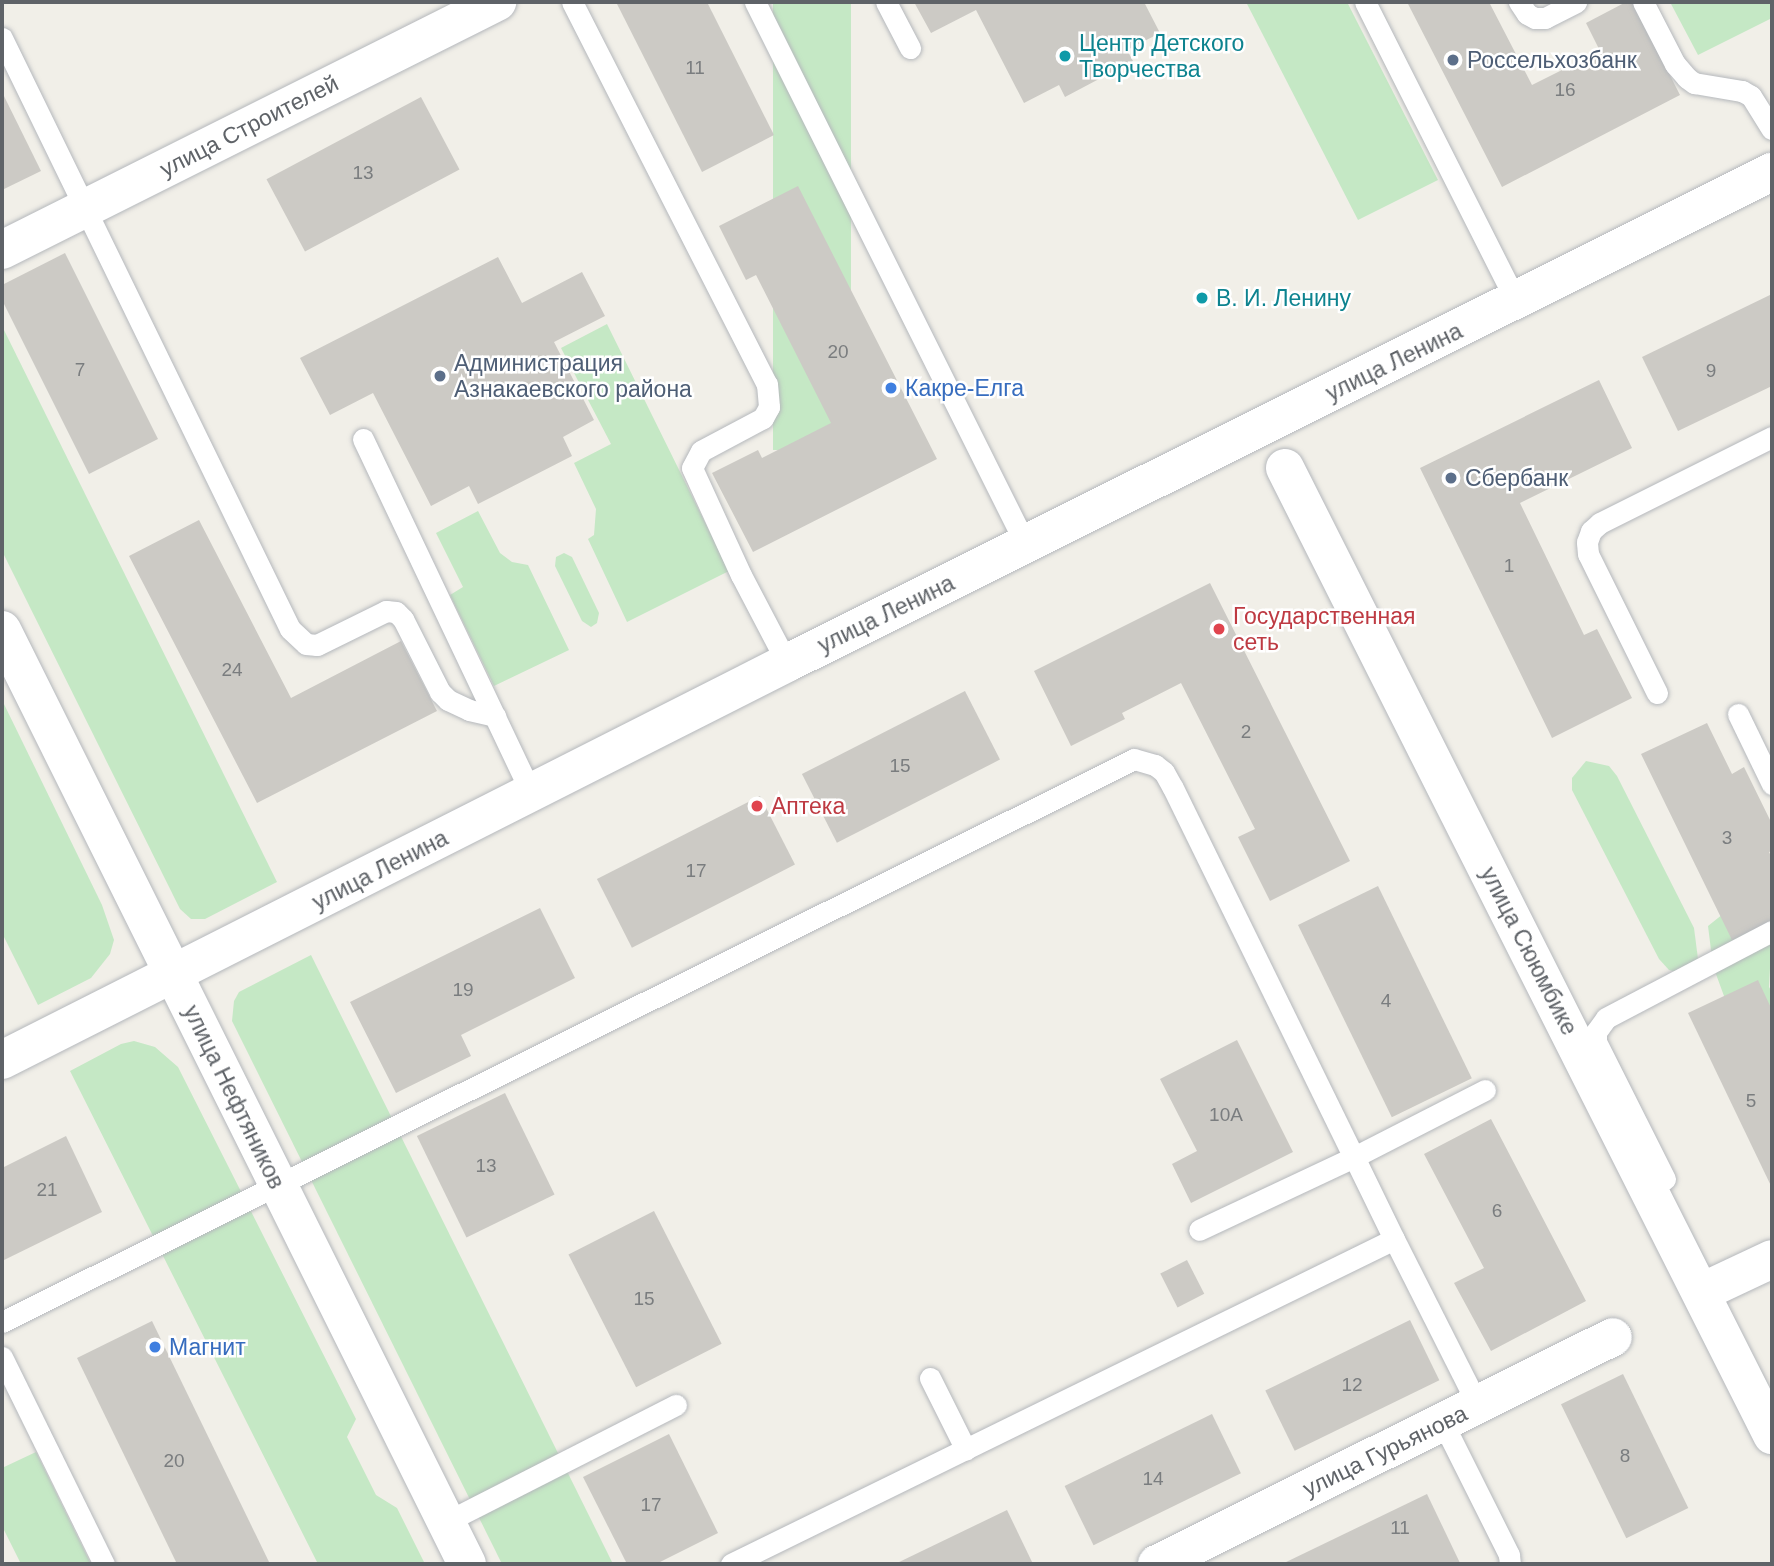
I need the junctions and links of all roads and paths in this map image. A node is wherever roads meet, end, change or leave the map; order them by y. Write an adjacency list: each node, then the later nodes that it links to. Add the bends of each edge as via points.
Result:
1 (497, 2): 13 (street, улица Строителей)
2 (572, 2): 21 (lane, via 767,384 769,407 763,418 701,451 692,468)
3 (754, 2): 19 (lane)
4 (886, 2): 10 (lane)
5 (1365, 2): 15 (lane)
6 (1519, 2): 7 (lane, via 1535,18 1545,18)
7 (1576, 2)
8 (1643, 2): 11 (lane, via 1687,78 1751,96)
9 (2, 38): 13 (lane)
10 (910, 48)
11 (1772, 129)
12 (1772, 172): 15 (street, улица Ленина)
13 (86, 209): 14 (street, улица Строителей); 24 (lane, via 290,629 306,644 317,645 386,611 396,612 404,619 440,692 469,710)
14 (2, 250)
15 (1516, 301): 19 (street, улица Ленина)
16 (1772, 437): 22 (lane, via 1591,531 1588,554)
17 (363, 439): 24 (lane)
18 (1285, 468): 36 (street, улица Сююмбике)
19 (1026, 545): 21 (street, улица Ленина)
20 (2, 630): 28 (street, улица Нефтяников)
21 (787, 663): 26 (street, улица Ленина)
22 (1657, 693)
23 (1738, 714): 25 (lane)
24 (495, 716): 26 (lane)
25 (1772, 784)
26 (531, 793): 28 (street, улица Ленина)
27 (1772, 931): 36 (lane, via 1606,1017 1595,1032)
28 (172, 974): 29 (street, улица Ленина); 32 (street, улица Нефтяников)
29 (2, 1060)
30 (1485, 1090): 31 (lane)
31 (1354, 1157): 32 (lane, via 1173,788 1155,765 1134,759); 33 (lane); 34 (lane)
32 (277, 1185): 37 (lane); 47 (street, улица Нефтяников)
33 (1199, 1230)
34 (1394, 1239): 43 (lane); 46 (lane)
35 (1772, 1259): 36 (street)
36 (1710, 1289): 41 (lane); 45 (street, улица Сююмбике)
37 (2, 1322)
38 (1613, 1337): 43 (street, улица Гурьянова)
39 (2, 1357): 48 (lane)
40 (930, 1378): 46 (lane)
41 (1772, 1394)
42 (676, 1405): 47 (lane)
43 (1478, 1405): 44 (street, улица Гурьянова)
44 (1442, 1422): 51 (street, улица Гурьянова); 52 (lane)
45 (1772, 1435)
46 (966, 1450): 50 (lane)
47 (446, 1522): 49 (street, улица Нефтяников)
48 (104, 1564)
49 (467, 1564)
50 (731, 1564)
51 (1157, 1564)
52 (1510, 1564)

